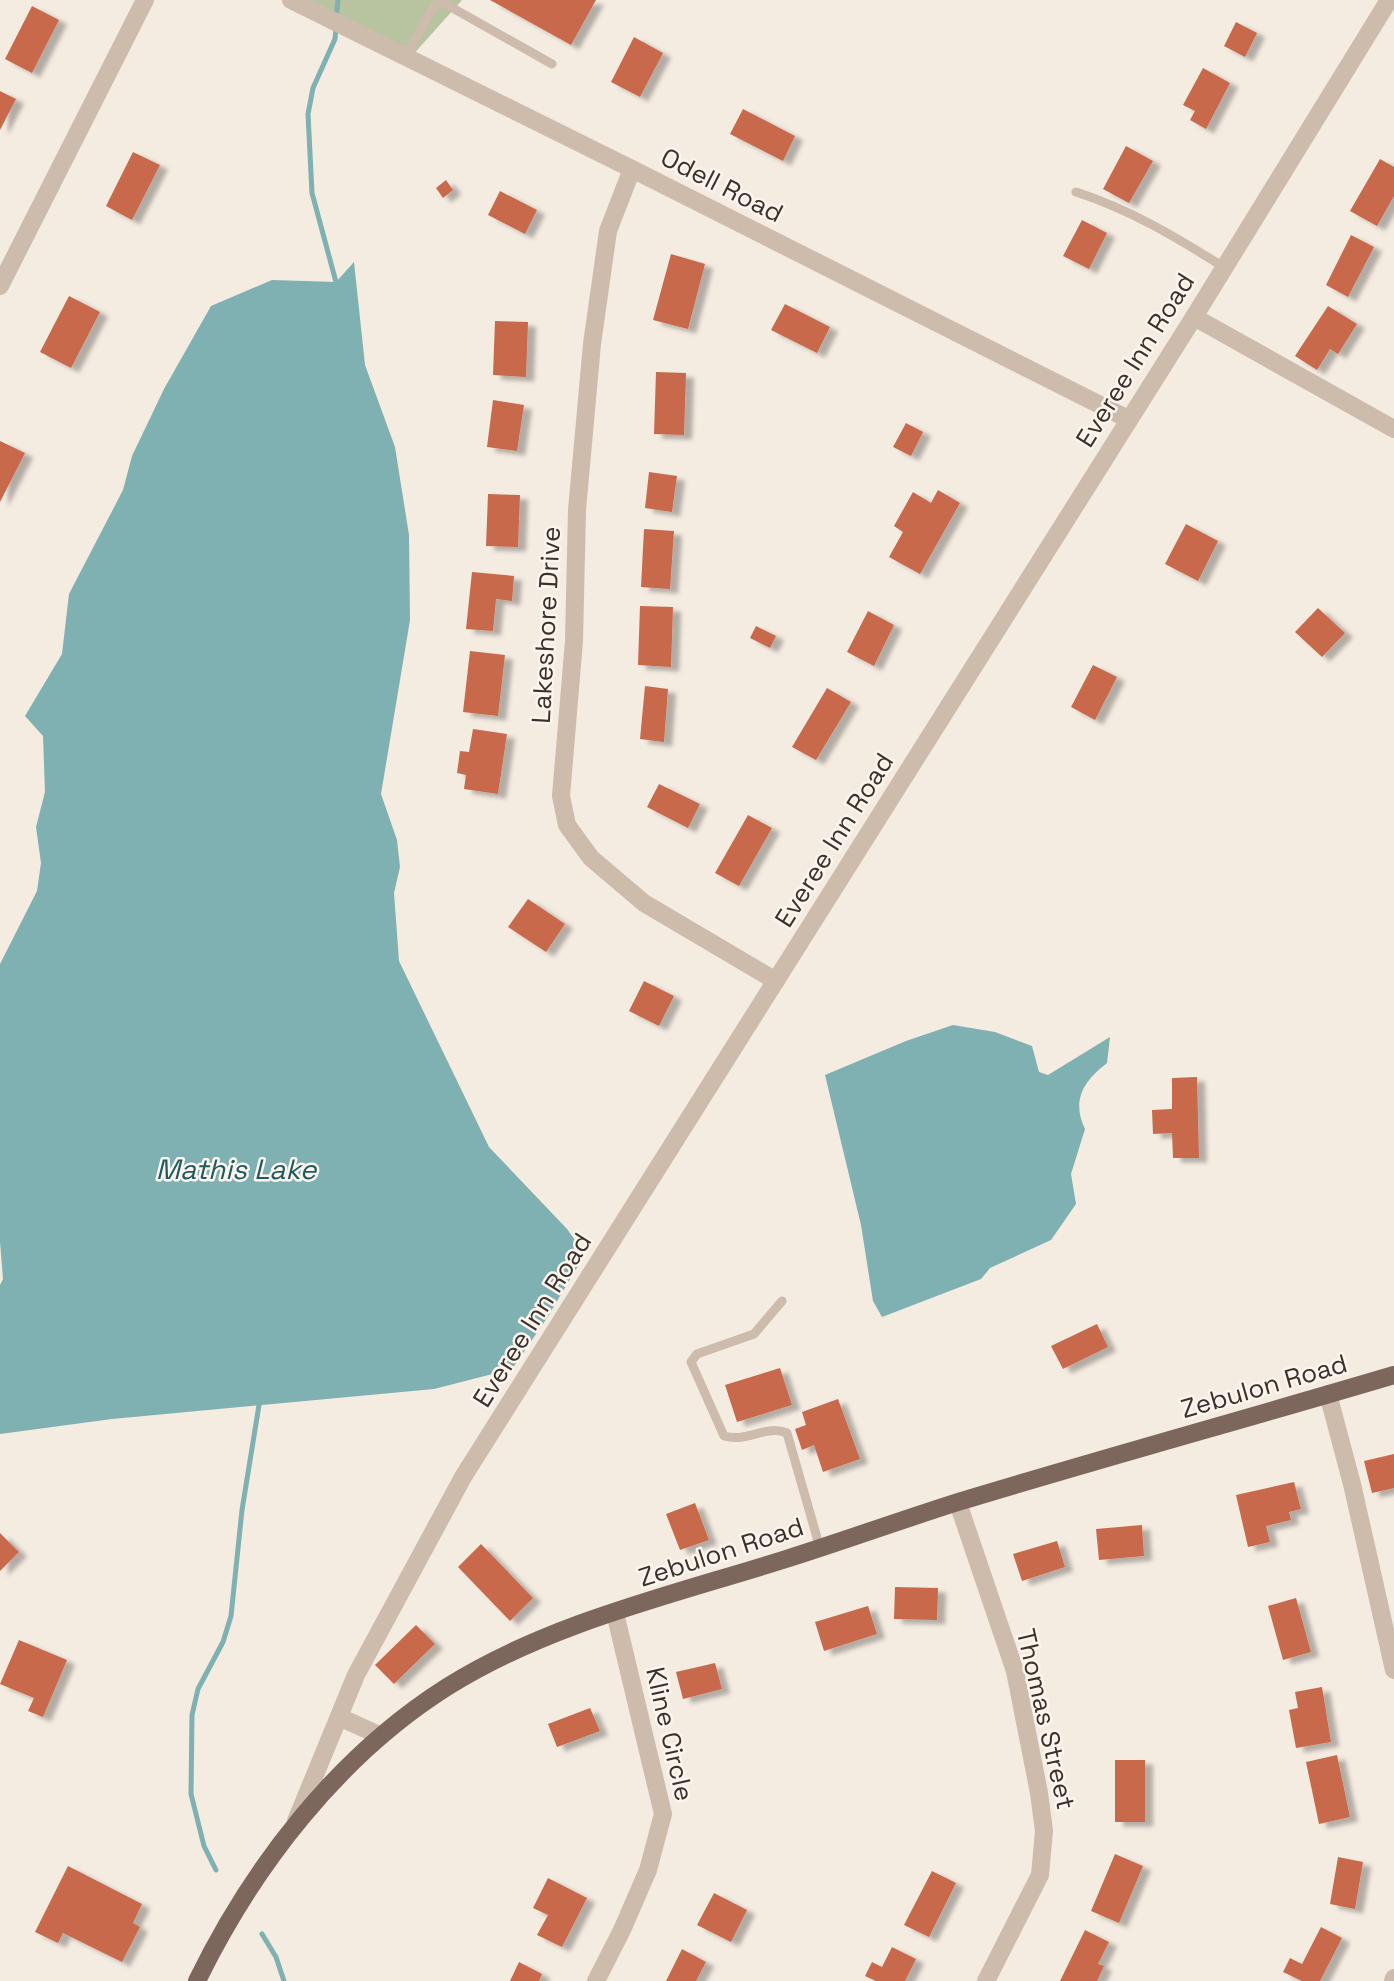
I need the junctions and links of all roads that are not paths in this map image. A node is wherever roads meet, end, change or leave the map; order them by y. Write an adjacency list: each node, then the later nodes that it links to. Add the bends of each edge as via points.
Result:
1 (145, 0): 9 (street)
2 (291, 0): 4 (street, Odell Road)
3 (1389, 0): 8 (street, Everee Inn Road)
4 (405, 57): 5 (lane, via 434,6 442,2); 6 (street, Odell Road)
5 (552, 64)
6 (632, 169): 11 (street, Odell Road); 13 (street, Lakeshore Drive, via 608,231 592,344 577,510 574,641 561,796 567,825 591,858 644,904)
7 (1076, 192): 8 (lane, via 1179,239)
8 (1225, 268): 10 (street, Everee Inn Road)
9 (0, 286)
10 (1194, 317): 11 (street, Everee Inn Road); 12 (street)
11 (1128, 419): 13 (street, Everee Inn Road)
12 (1394, 429)
13 (776, 981): 21 (street, Everee Inn Road, via 463,1477 356,1675)
14 (782, 1301): 18 (lane, via 754,1334 697,1354 691,1362 724,1436 737,1439 777,1429 787,1433)
15 (1394, 1375): 16 (main road, Zebulon Road)
16 (1328, 1394): 17 (main road, Zebulon Road); 20 (street)
17 (958, 1503): 18 (main road, Zebulon Road); 26 (street, Thomas Street, via 1015,1671 1044,1831 1040,1875)
18 (820, 1548): 19 (main road, Zebulon Road)
19 (615, 1613): 22 (main road, Zebulon Road, via 544,1637 477,1669); 25 (street, Kline Circle, via 663,1814 648,1870)
20 (1394, 1670)
21 (339, 1717): 22 (street); 23 (street, Everee Inn Road)
22 (381, 1736): 23 (main road, Zebulon Road)
23 (292, 1830): 24 (main road, Zebulon Road, via 246,1894)
24 (197, 1981)
25 (596, 1981)
26 (986, 1981)

